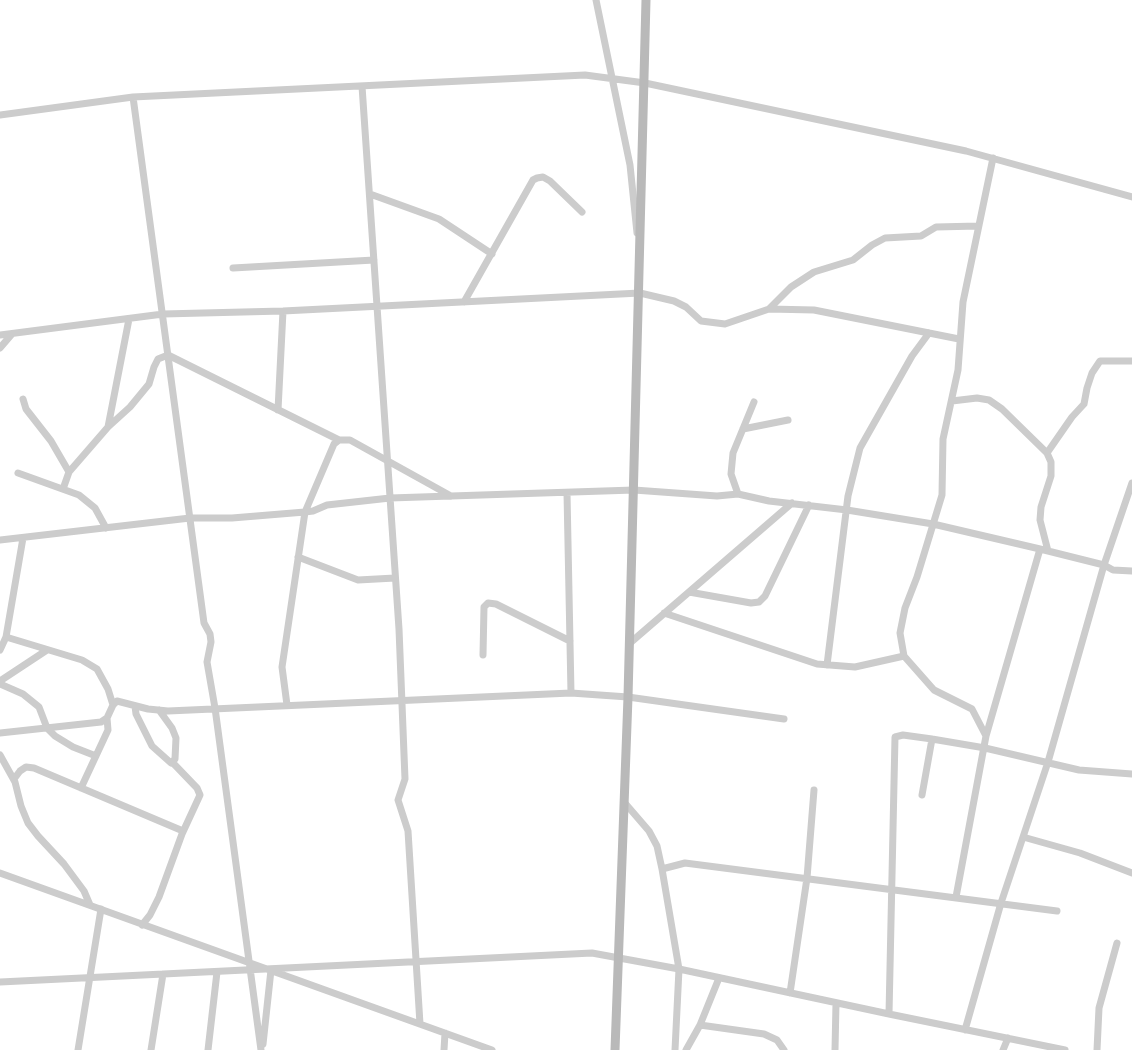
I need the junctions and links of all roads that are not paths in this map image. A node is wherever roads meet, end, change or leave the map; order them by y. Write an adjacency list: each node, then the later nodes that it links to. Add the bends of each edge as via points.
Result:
1 (596, 0): 3 (street)
2 (646, 0): 4 (street)
3 (613, 78): 4 (street); 5 (street, via 585,75); 16 (street, via 630,165)
4 (646, 83): 8 (street); 16 (street)
5 (362, 86): 6 (street); 9 (street)
6 (133, 97): 7 (street); 22 (street)
7 (0, 115)
8 (992, 158): 10 (street); 12 (street)
9 (370, 194): 13 (street, via 439,219); 14 (street)
10 (1132, 197)
11 (582, 212): 13 (street, via 550,181 537,178)
12 (978, 226): 20 (street, via 936,227 920,236 885,238 853,260 808,276 791,286); 27 (street, via 963,302)
13 (492, 254): 18 (street)
14 (374, 260): 15 (street); 19 (street)
15 (233, 268)
16 (640, 269): 17 (street)
17 (640, 293): 18 (street); 20 (street, via 674,301 686,307 701,321 725,324); 45 (street)
18 (464, 302): 19 (street)
19 (377, 306): 21 (street); 40 (street)
20 (769, 309): 24 (street, via 814,310)
21 (283, 311): 22 (street); 34 (street)
22 (163, 314): 23 (street); 29 (street)
23 (129, 319): 25 (street); 36 (street)
24 (929, 333): 27 (street); 52 (street, via 912,356 860,448)
25 (12, 334): 26 (street); 28 (street)
26 (0, 335)
27 (959, 339): 33 (street, via 958,370)
28 (0, 348)
29 (168, 355): 34 (street); 36 (street, via 158,359 149,384 130,407); 54 (street)
30 (1132, 361): 39 (street, via 1100,361 1086,388 1084,404)
31 (23, 399): 41 (street, via 26,409 51,441)
32 (754, 402): 37 (street)
33 (952, 402): 39 (street, via 977,398 989,400 1002,409); 55 (street, via 943,439 942,495)
34 (278, 410): 38 (street)
35 (788, 420): 37 (street)
36 (108, 427): 41 (street)
37 (743, 429): 47 (street, via 733,453 731,474)
38 (339, 440): 40 (street, via 350,440); 53 (street, via 334,444)
39 (1047, 453): 60 (street, via 1051,462 1051,476 1041,507 1040,520)
40 (388, 460): 48 (street); 49 (street)
41 (70, 472): 44 (street)
42 (18, 473): 44 (street)
43 (1132, 483): 62 (street)
44 (63, 489): 56 (street, via 79,495 95,508)
45 (634, 490): 46 (street); 47 (street, via 717,496); 69 (street)
46 (567, 493): 48 (street); 68 (street)
47 (738, 494): 50 (street)
48 (451, 496): 49 (street)
49 (390, 498): 53 (street, via 327,506); 64 (street)
50 (792, 503): 51 (street); 65 (street)
51 (809, 505): 52 (street); 65 (street, via 765,596 759,602 750,603)
52 (847, 510): 55 (street); 74 (street)
53 (305, 512): 54 (street, via 232,518); 61 (street)
54 (190, 518): 56 (street); 82 (street, via 204,623 210,634 207,662)
55 (933, 524): 59 (street); 73 (street, via 905,608 900,634)
56 (106, 528): 57 (street)
57 (23, 538): 58 (street); 67 (street)
58 (0, 540)
59 (1040, 548): 60 (street); 88 (street)
60 (1048, 551): 62 (street)
61 (298, 557): 64 (street, via 358,580); 80 (street, via 282,667)
62 (1104, 565): 63 (street, via 1118,571); 93 (street)
63 (1132, 571)
64 (396, 578): 78 (street)
65 (689, 592): 66 (street)
66 (664, 613): 69 (street); 74 (street, via 817,664)
67 (6, 637): 70 (street); 71 (street)
68 (570, 640): 72 (street, via 496,604 488,603 484,607); 76 (street)
69 (630, 643): 77 (street)
70 (0, 650)
71 (47, 650): 75 (street); 79 (street, via 82,660 97,669)
72 (483, 655)
73 (904, 656): 74 (street, via 855,667); 88 (street, via 934,690 972,709)
74 (827, 665)
75 (0, 682): 86 (street, via 23,694 39,707)
76 (571, 693): 77 (street); 78 (street)
77 (628, 696): 85 (street); 100 (street)
78 (402, 700): 80 (street); 117 (street, via 404,779 398,800 408,831)
79 (113, 705): 81 (street, via 117,701); 84 (street)
80 (287, 705): 82 (street)
81 (135, 706): 83 (street); 94 (street, via 136,714 152,746 168,763)
82 (215, 708): 83 (street); 116 (street)
83 (159, 710): 94 (street, via 176,738)
84 (107, 718): 86 (street, via 101,722); 92 (street, via 108,730)
85 (784, 719)
86 (47, 728): 87 (street); 92 (street, via 73,747)
87 (0, 733)
88 (986, 736): 90 (street)
89 (932, 739): 90 (street); 99 (street); 107 (street, via 903,735 895,737)
90 (985, 748): 93 (street); 108 (street)
91 (0, 755): 96 (street)
92 (96, 756): 97 (street)
93 (1048, 762): 95 (street, via 1079,770); 102 (street)
94 (173, 763): 101 (street, via 197,788 200,795)
95 (1132, 774)
96 (14, 779): 97 (street, via 20,771 34,768); 110 (street, via 28,823 64,864 84,891)
97 (81, 788): 101 (street)
98 (814, 790): 106 (street)
99 (922, 795)
100 (624, 802): 103 (street, via 650,832 657,846); 115 (street)
101 (183, 831): 113 (street, via 159,897)
102 (1023, 837): 105 (street, via 1080,853); 109 (street)
103 (662, 868): 106 (street, via 685,863); 118 (street)
104 (0, 873): 110 (street)
105 (1132, 873)
106 (807, 878): 107 (street); 126 (street)
107 (892, 889): 108 (street); 128 (street)
108 (956, 897): 109 (street)
109 (1000, 903): 112 (street); 131 (street)
110 (90, 905): 111 (street)
111 (101, 909): 113 (street); 123 (street)
112 (1057, 911)
113 (142, 925): 116 (street)
114 (1116, 943): 148 (street, via 1099,1008)
115 (619, 957): 117 (street, via 592,953); 118 (street); 141 (street)
116 (249, 962): 119 (street); 120 (street)
117 (416, 962): 119 (street); 129 (street)
118 (679, 969): 124 (street); 142 (street)
119 (271, 970): 120 (street); 129 (street); 138 (street)
120 (250, 971): 121 (street); 138 (street)
121 (216, 972): 122 (street); 137 (street)
122 (163, 974): 123 (street); 136 (street)
123 (90, 977): 125 (street); 135 (street)
124 (719, 978): 126 (street); 130 (street)
125 (0, 982)
126 (790, 993): 127 (street)
127 (836, 1003): 128 (street); 145 (street)
128 (889, 1014): 131 (street)
129 (420, 1024): 132 (street)
130 (700, 1025): 143 (street); 144 (street, via 764,1034 777,1040)
131 (965, 1030): 133 (street)
132 (444, 1033): 139 (street); 140 (street)
133 (1008, 1038): 134 (street); 146 (street)
134 (1055, 1049): 147 (street)
135 (78, 1050)
136 (151, 1050)
137 (208, 1050)
138 (262, 1050)
139 (444, 1050)
140 (492, 1050)
141 (615, 1050)
142 (675, 1050)
143 (686, 1050)
144 (784, 1050)
145 (835, 1050)
146 (1002, 1050)
147 (1065, 1050)
148 (1097, 1050)

